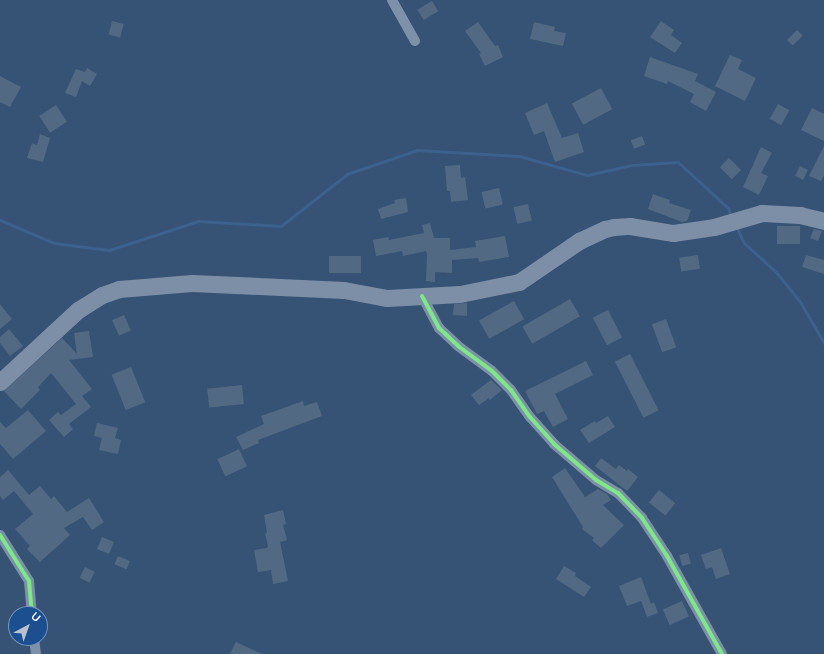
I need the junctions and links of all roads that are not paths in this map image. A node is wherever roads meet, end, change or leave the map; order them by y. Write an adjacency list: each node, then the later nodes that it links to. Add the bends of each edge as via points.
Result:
1 (392, 0): 2 (street)
2 (415, 41)
3 (824, 220): 4 (main road, via 800,215 762,213 714,227 673,233 630,226 610,228 579,241 511,285 460,294)
4 (422, 296): 5 (main road, via 387,298 344,290 298,289 253,284 192,283 119,289 102,295 78,310); 8 (street, via 439,328 511,390 554,444 596,480 618,494 642,518 667,556)
5 (0, 382)
6 (0, 535): 7 (street, via 28,581)
7 (31, 606)
8 (722, 654)

